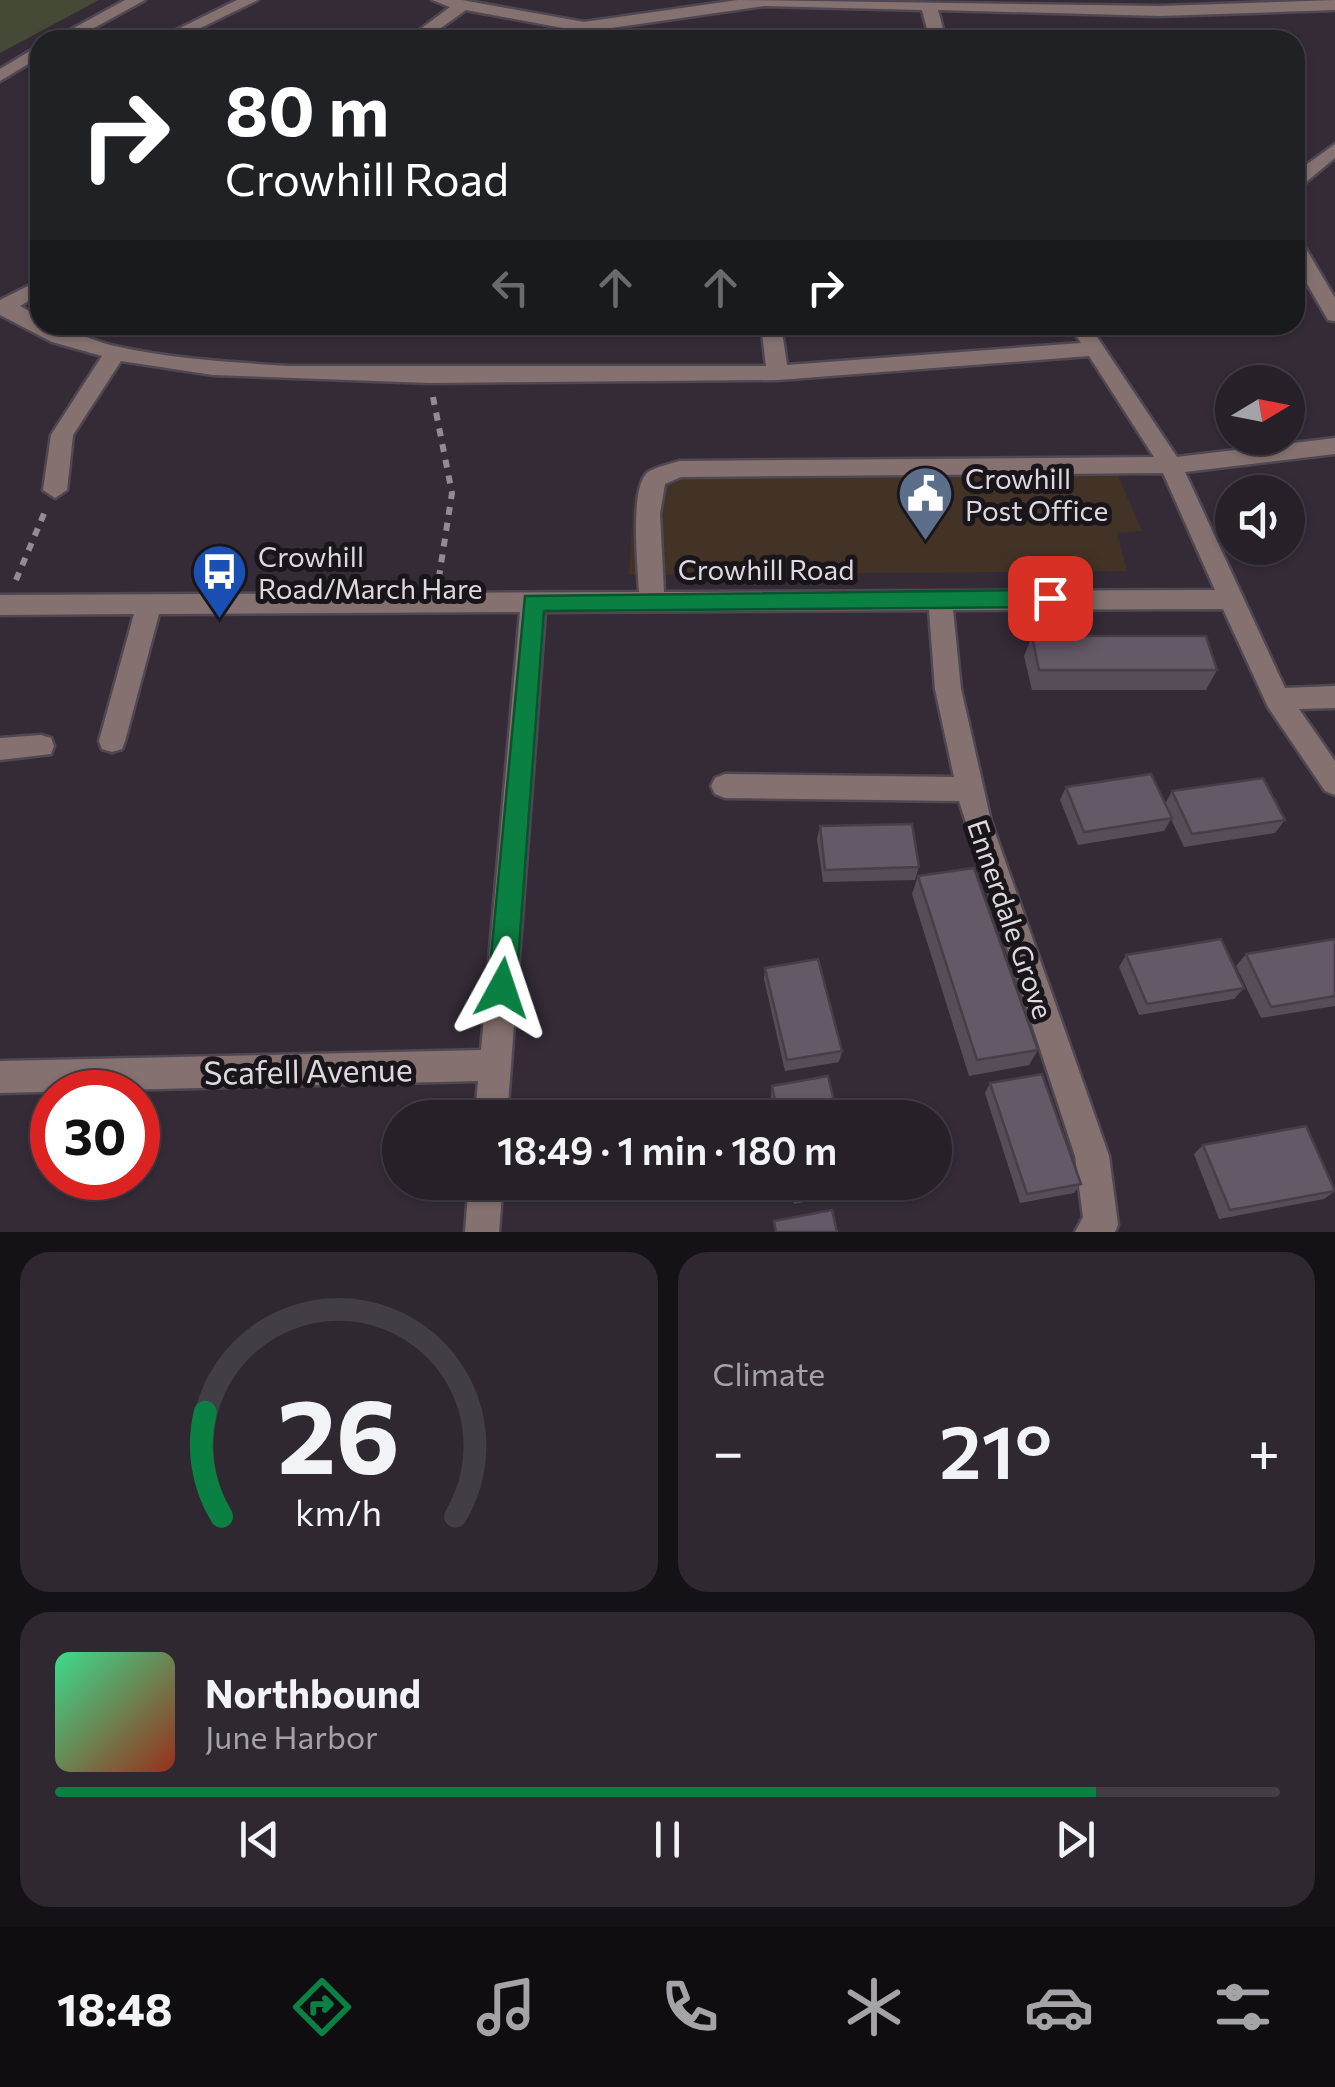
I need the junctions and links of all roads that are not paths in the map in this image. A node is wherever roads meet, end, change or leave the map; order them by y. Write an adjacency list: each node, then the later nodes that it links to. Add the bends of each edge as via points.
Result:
1 (137, 0): 8 (street)
2 (250, 0): 9 (street)
3 (440, 0): 6 (street)
4 (818, 1): 6 (street, via 734,2 584,26); 7 (street)
5 (1335, 5): 7 (street, via 1160,11)
6 (460, 6): 10 (street)
7 (929, 6): 11 (street)
8 (79, 30)
9 (186, 30)
10 (428, 30)
11 (935, 30)
12 (30, 56): 13 (street)
13 (0, 76)
14 (1335, 149): 15 (street)
15 (1305, 174)
16 (1305, 263): 19 (street)
17 (30, 292): 18 (street)
18 (2, 308): 20 (street)
19 (1335, 315)
20 (30, 322)
21 (55, 335): 25 (street)
22 (772, 335): 26 (street)
23 (1087, 335): 24 (street)
24 (1096, 348): 26 (street); 28 (street)
25 (115, 353): 26 (street, via 213,368 429,376); 29 (street, via 62,435)
26 (778, 373)
27 (1335, 446): 28 (street)
28 (1170, 464): 31 (street); 32 (street, via 679,470 654,479 648,514)
29 (55, 490)
30 (940, 598): 31 (street, Crowhill Road); 32 (street, Crowhill Road); 43 (street, Ennerdale Grove, via 948,688)
31 (1233, 599): 37 (street)
32 (652, 600): 33 (street, Crowhill Road)
33 (533, 602): 34 (street, Crowhill Road); 44 (street)
34 (149, 604): 35 (street, Crowhill Road); 38 (street)
35 (2, 605)
36 (1335, 697): 37 (street)
37 (1277, 699): 41 (street)
38 (112, 740)
39 (41, 746): 40 (street)
40 (0, 749)
41 (1335, 782)
42 (725, 786): 43 (street)
43 (970, 789): 49 (street, Ennerdale Grove, via 1092,1156 1101,1226)
44 (495, 1066): 45 (street, Scafell Avenue); 46 (street)
45 (0, 1077)
46 (492, 1100)
47 (485, 1200): 48 (street)
48 (482, 1232)
49 (1092, 1232)

